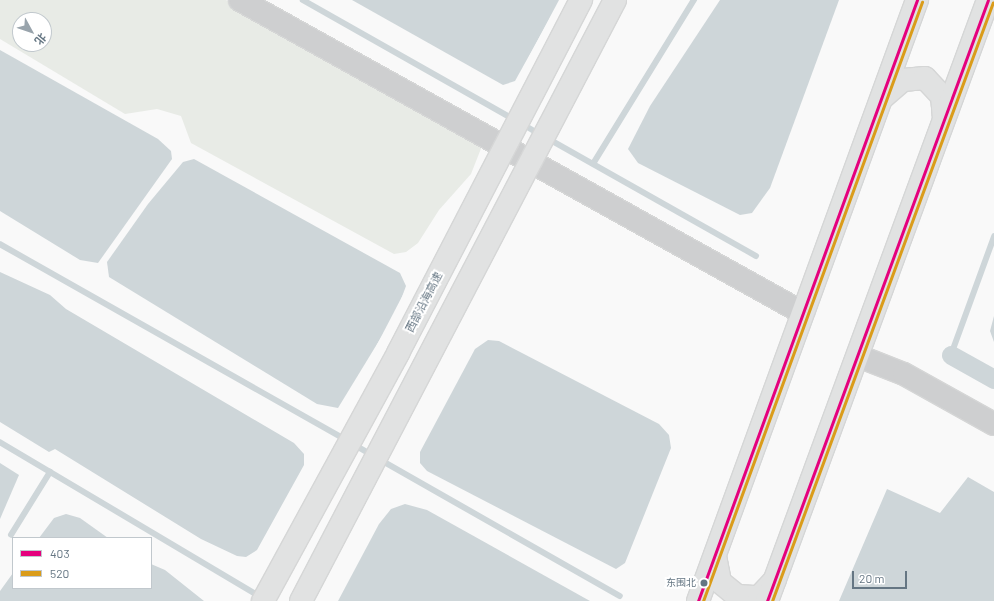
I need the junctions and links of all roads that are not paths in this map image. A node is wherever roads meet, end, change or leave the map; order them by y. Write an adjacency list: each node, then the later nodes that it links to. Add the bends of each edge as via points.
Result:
1 (240, 0): 8 (street)
2 (581, 0): 14 (highway, 西部沿海高速, bridge, via 398,353)
3 (615, 0): 13 (highway, bridge)
4 (917, 0): 6 (highway)
5 (988, 0): 7 (highway)
6 (882, 98): 7 (highway, via 902,80 925,78 942,96); 8 (highway)
7 (944, 121): 9 (highway)
8 (803, 313): 11 (highway)
9 (858, 356): 10 (street, via 904,374); 12 (highway)
10 (994, 424)
11 (715, 556): 12 (highway, via 720,582 737,596 759,596); 15 (highway)
12 (776, 578): 16 (highway)
13 (302, 599)
14 (263, 601)
15 (698, 601)
16 (767, 601)

